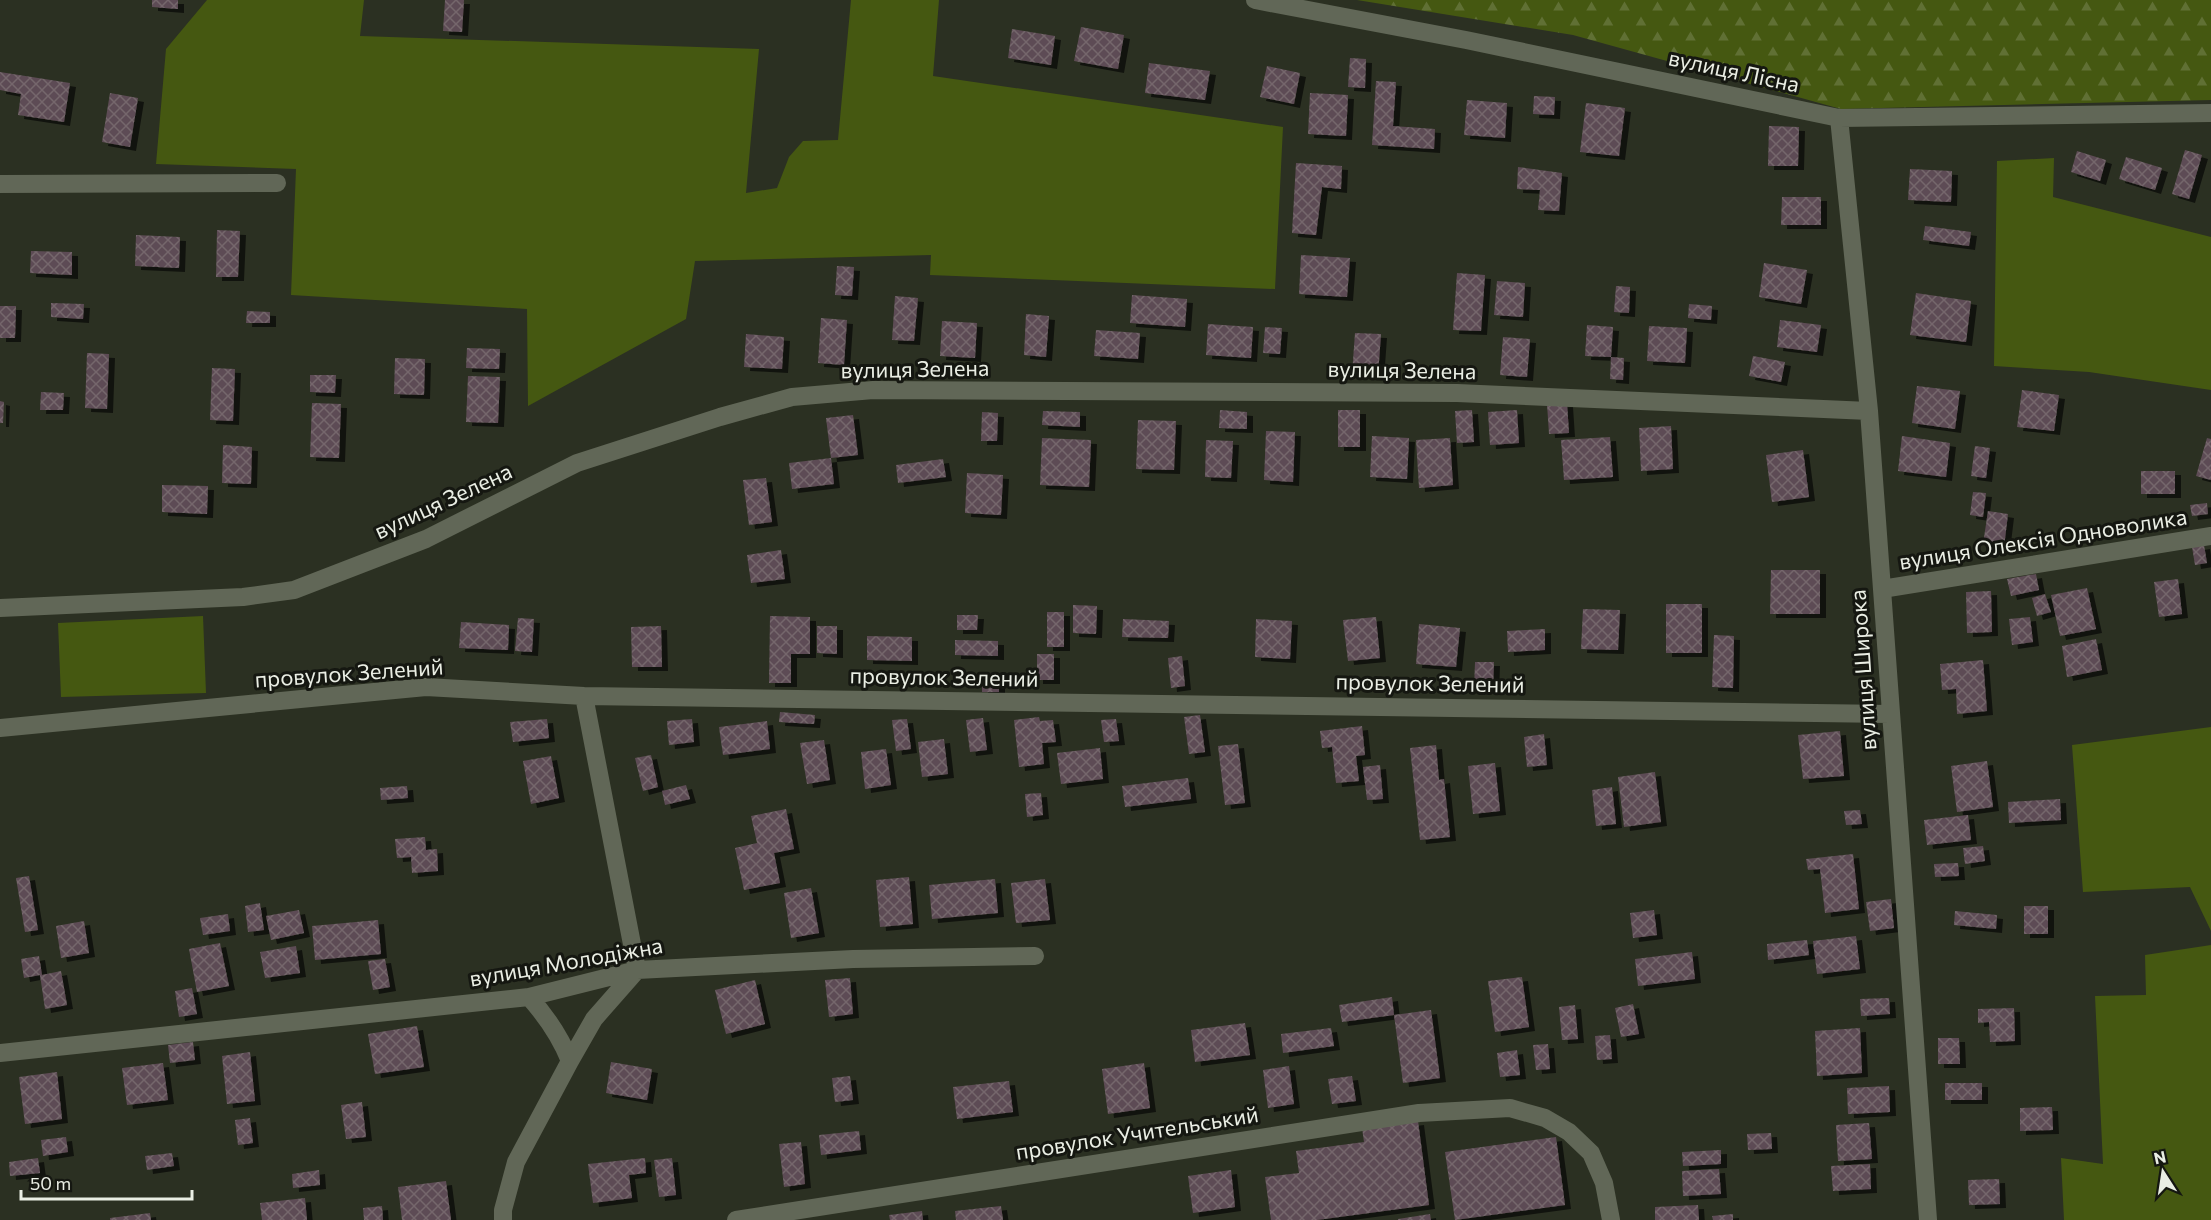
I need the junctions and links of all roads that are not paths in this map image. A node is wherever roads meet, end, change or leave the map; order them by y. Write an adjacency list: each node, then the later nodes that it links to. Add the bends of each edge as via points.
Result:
1 (1255, 0): 3 (street, вулиця Лісна)
2 (2211, 113): 3 (street, вулиця Лісна)
3 (1839, 118): 6 (street, вулиця Широка)
4 (277, 183): 5 (street)
5 (0, 184)
6 (1869, 411): 8 (street, вулиця Широка); 9 (street, вулиця Зелена, via 1445,393 873,390 792,398 578,463 426,539 294,590 243,597)
7 (2211, 536): 8 (street, вулиця Олексія Одноволика)
8 (1882, 589): 11 (street, вулиця Широка)
9 (0, 608)
10 (584, 696): 11 (street, провулок Зелений); 12 (street, провулок Зелений, via 426,687); 14 (street)
11 (1890, 714): 21 (street, вулиця Широка)
12 (0, 728)
13 (1035, 956): 14 (street, вулиця Молодіжна, via 854,959)
14 (637, 970): 15 (street, вулиця Молодіжна); 17 (street, via 594,1019)
15 (529, 997): 16 (street, вулиця Молодіжна); 17 (street, via 561,1039)
16 (0, 1053)
17 (570, 1061): 18 (street, via 516,1162)
18 (503, 1220)
19 (736, 1220): 20 (street, провулок Учительський, via 1419,1113 1510,1108 1545,1118 1569,1132 1591,1153 1604,1184)
20 (1611, 1220)
21 (1928, 1220)

